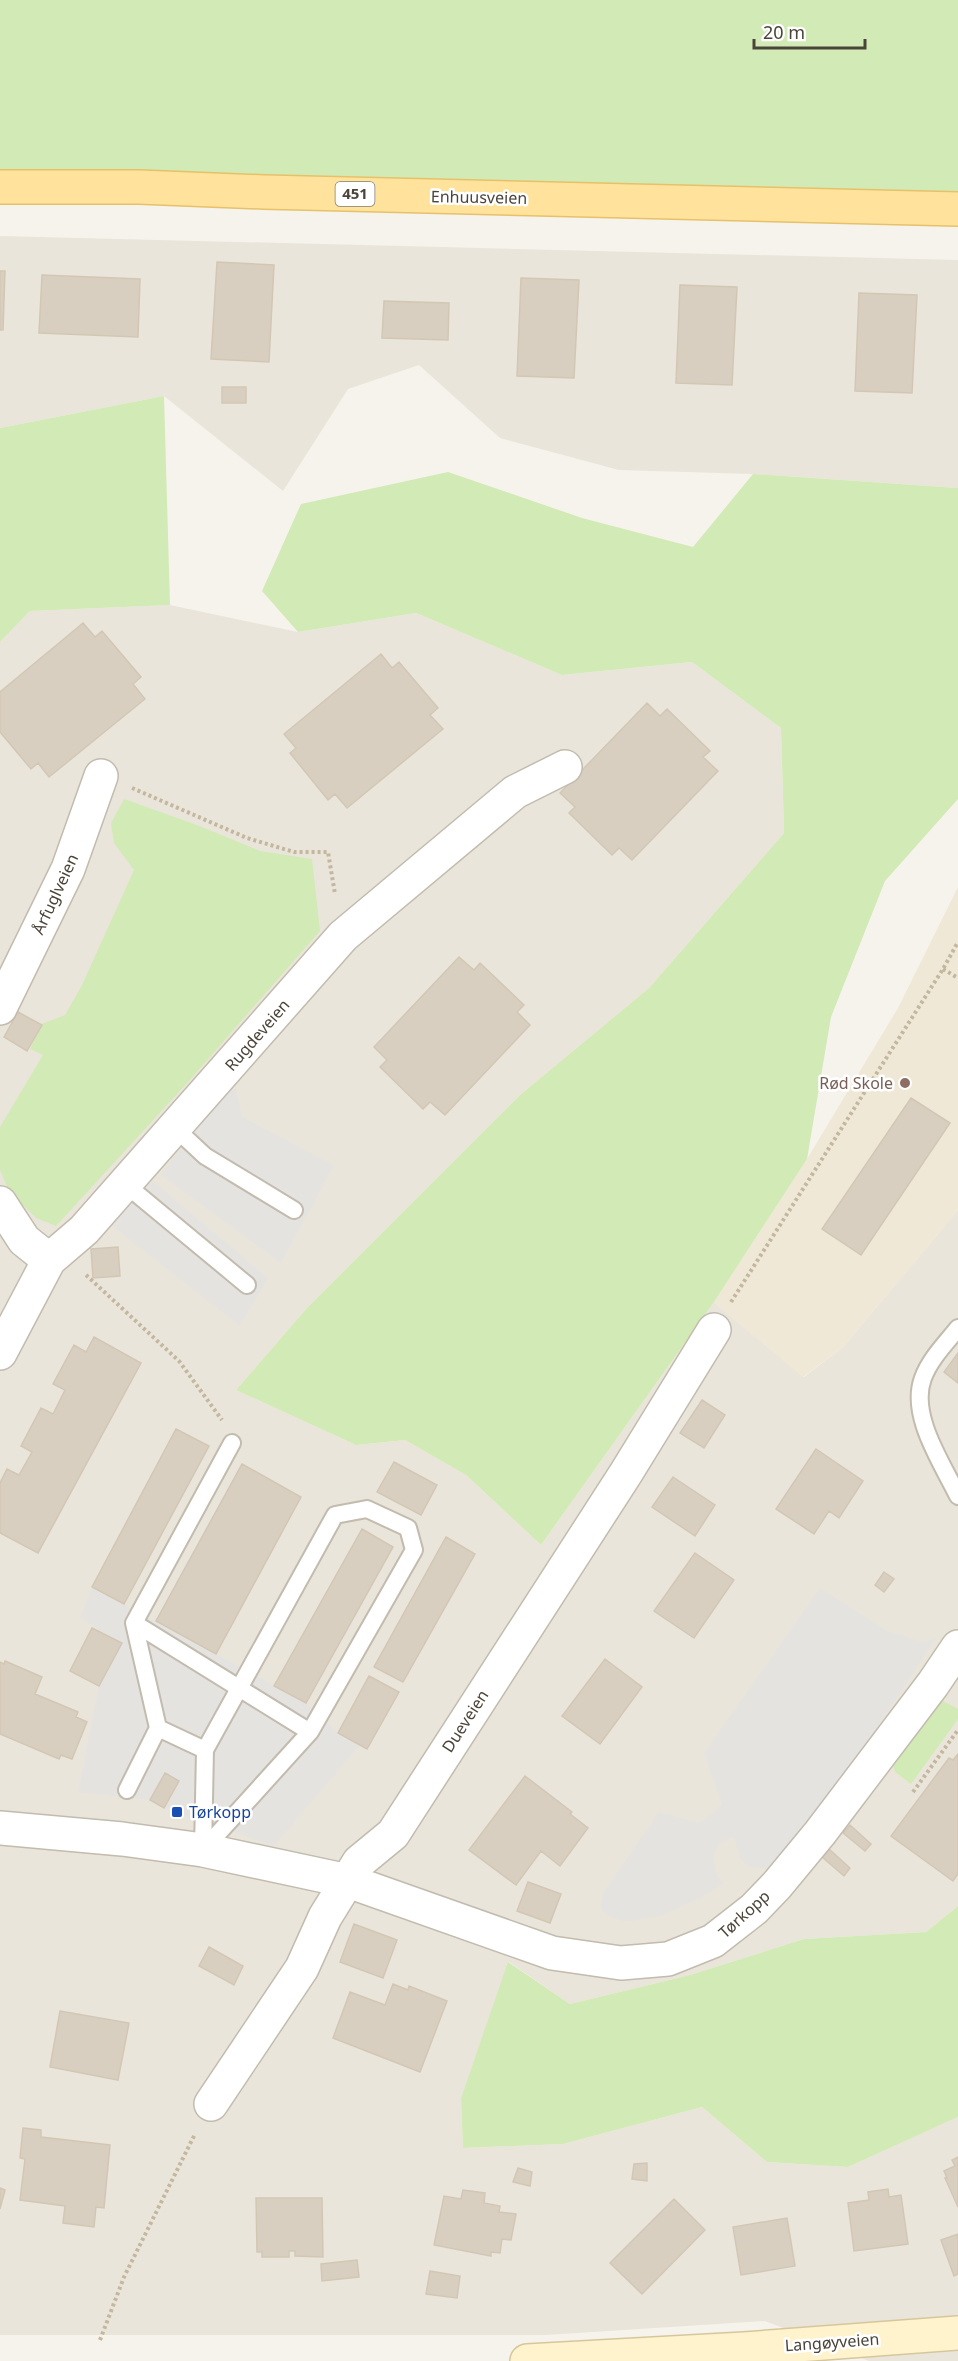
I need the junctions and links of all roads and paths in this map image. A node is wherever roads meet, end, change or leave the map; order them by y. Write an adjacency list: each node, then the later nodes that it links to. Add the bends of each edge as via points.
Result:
1 (0, 187): 2 (main road, Enhuusveien / 451, via 139,187)
2 (958, 209)
3 (565, 767): 5 (street, Rugdeveien, via 515,792)
4 (101, 776): 5 (path, via 247,838 294,852 328,852); 9 (street, Årfuglveien, via 68,869)
5 (343, 936): 10 (street, Rugdeveien)
6 (958, 942): 7 (path)
7 (943, 969): 8 (path); 17 (path)
8 (958, 978)
9 (0, 1008)
10 (175, 1128): 11 (street, Rugdeveien); 13 (lane, via 205,1156)
11 (125, 1184): 14 (street, Rugdeveien, via 84,1230); 15 (lane)
12 (0, 1203): 14 (street, via 24,1240)
13 (294, 1210)
14 (54, 1255): 18 (street, Rugdeveien); 19 (path, via 179,1361 222,1419)
15 (247, 1285)
16 (958, 1328): 20 (lane, via 923,1378 920,1408)
17 (714, 1330): 32 (street, Dueveien, via 393,1833 359,1862)
18 (0, 1353)
19 (232, 1443): 21 (lane)
20 (958, 1496)
21 (134, 1623): 23 (lane); 24 (lane)
22 (958, 1647): 32 (street, Tørkopp, via 784,1877 754,1909 713,1941 677,1956 621,1964 552,1953)
23 (238, 1688): 26 (lane); 26 (lane, via 335,1515 367,1509 408,1528 414,1550); 27 (lane)
24 (158, 1728): 27 (lane); 28 (lane)
25 (958, 1730): 29 (path)
26 (310, 1732): 31 (lane)
27 (205, 1750): 31 (lane)
28 (127, 1790)
29 (913, 1792)
30 (0, 1828): 31 (street, Tørkopp)
31 (203, 1850): 32 (street, Tørkopp)
32 (348, 1881): 33 (street, Dueveien, via 325,1917 302,1968)
33 (211, 2104): 35 (path, via 124,2277)
34 (958, 2333): 36 (main road, Langøyveien)
35 (100, 2340)
36 (527, 2361)

